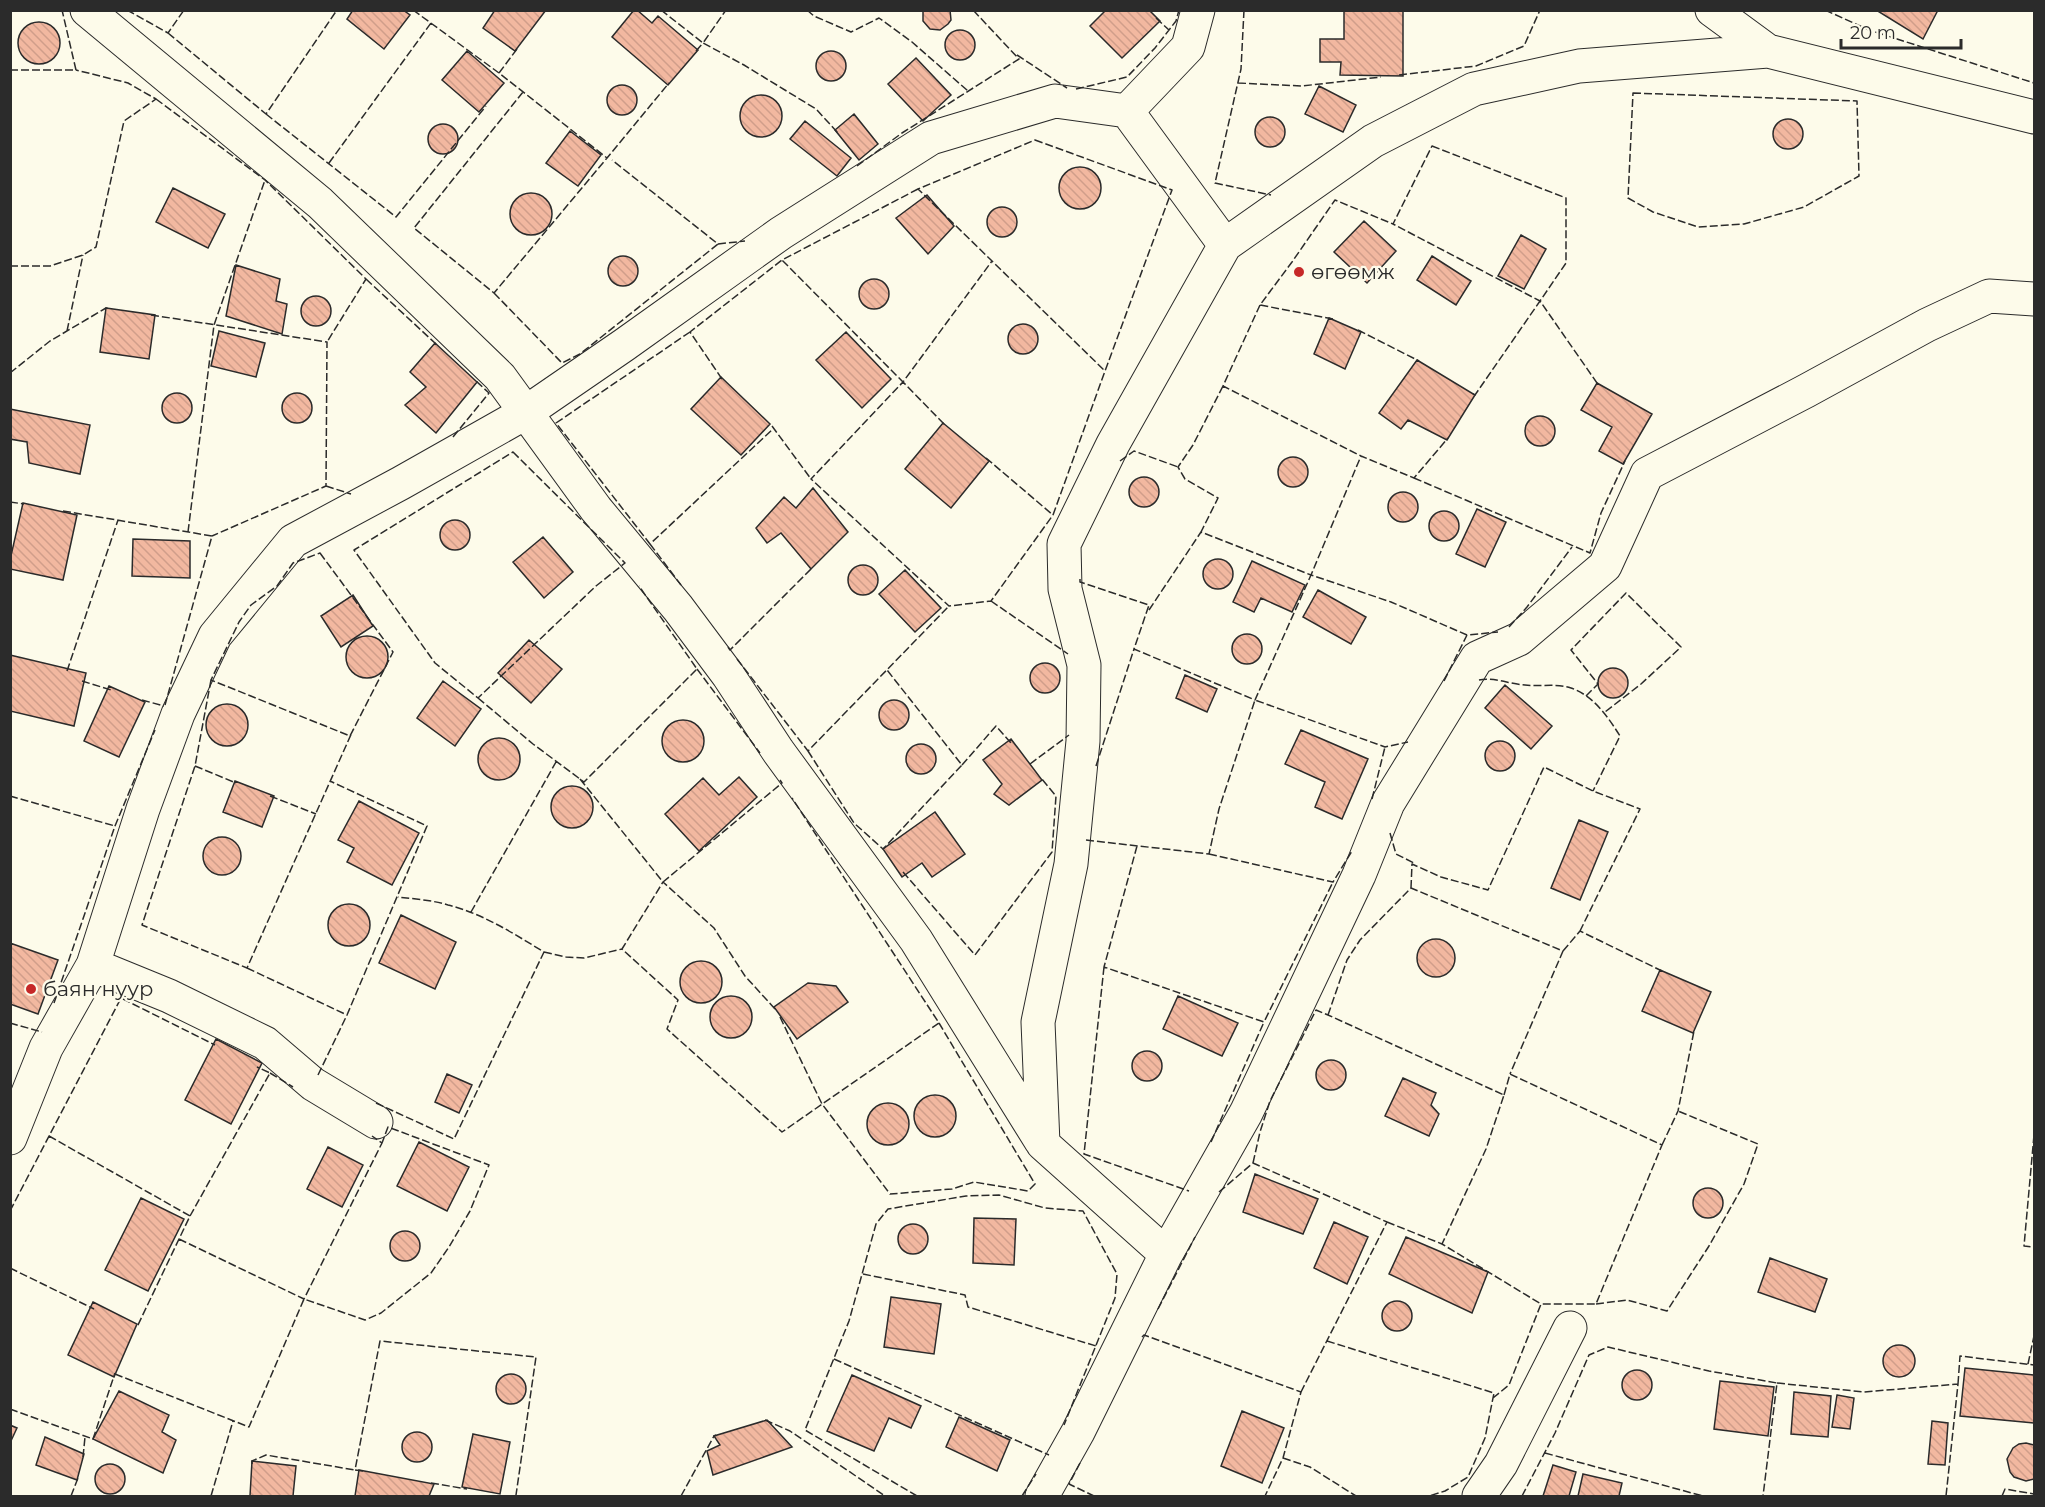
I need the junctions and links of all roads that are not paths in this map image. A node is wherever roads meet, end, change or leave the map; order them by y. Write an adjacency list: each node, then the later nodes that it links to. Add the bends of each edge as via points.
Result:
1 (87, 10): 9 (street, via 320,203 500,377)
2 (1198, 10): 5 (street, via 1188,47)
3 (1712, 10): 4 (street)
4 (1768, 51): 6 (street); 7 (street, via 1579,66 1474,89 1373,141)
5 (1127, 111): 7 (street); 9 (street, via 1055,101 931,138 780,233)
6 (2034, 117)
7 (1225, 244): 13 (street, via 1113,444 1064,544 1065,589 1084,665 1083,741 1071,864 1038,1022)
8 (2034, 299): 14 (street, via 1989,296 1647,474 1605,566 1519,639 1477,658 1388,803 1359,875 1246,1113)
9 (525, 413): 10 (street, via 293,541 215,636 178,714 142,809); 13 (street, via 728,675 916,940)
10 (93, 965): 11 (street, via 265,1043 313,1084); 12 (street, via 46,1048)
11 (376, 1122)
12 (10, 1138)
13 (1043, 1144): 14 (street)
14 (1166, 1254): 16 (street)
15 (1570, 1328): 17 (street, via 1501,1464)
16 (1042, 1497)
17 (1479, 1497)

